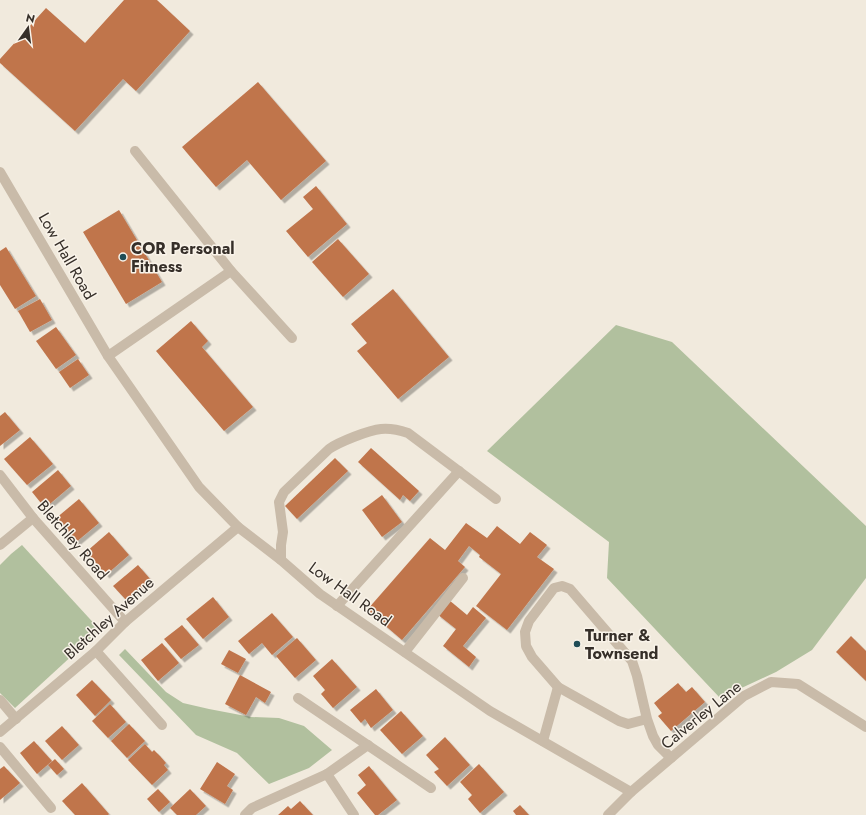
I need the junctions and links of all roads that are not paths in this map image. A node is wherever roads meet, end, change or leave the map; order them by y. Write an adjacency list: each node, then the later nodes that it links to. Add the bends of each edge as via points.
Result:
1 (135, 151): 3 (street)
2 (0, 172): 5 (street, Low Hall Road)
3 (231, 271): 4 (street); 5 (street)
4 (292, 338)
5 (108, 356): 10 (street, Low Hall Road, via 199,488)
6 (459, 471): 8 (street); 12 (street, via 408,433 396,429 380,429 337,443 284,492 279,502 283,532); 14 (street)
7 (0, 475): 9 (street, Bletchley Road)
8 (496, 499)
9 (34, 518): 11 (street); 15 (street, Bletchley Road)
10 (238, 527): 12 (street, Low Hall Road); 15 (street, Bletchley Avenue)
11 (0, 545)
12 (281, 560): 14 (street, Low Hall Road)
13 (463, 578): 17 (street)
14 (337, 606): 17 (street, Low Hall Road)
15 (125, 622): 16 (street, Bletchley Avenue)
16 (96, 651): 21 (street, Bletchley Avenue); 23 (street)
17 (405, 652): 26 (street, Low Hall Road, via 490,711)
18 (558, 687): 22 (street, via 619,721 628,724); 22 (street, via 532,657 526,646 525,632 529,621 554,588 562,586 570,589 632,661); 26 (street)
19 (298, 698): 27 (street)
20 (0, 700): 21 (street)
21 (16, 719): 25 (street, Bletchley Avenue)
22 (647, 719): 29 (street, via 658,745)
23 (162, 725)
24 (866, 727): 29 (street, Calverley Lane, via 798,684 771,682 744,696)
25 (0, 732)
26 (543, 741): 32 (street, Low Hall Road)
27 (368, 745): 30 (street); 31 (street)
28 (0, 747): 33 (street)
29 (671, 758): 32 (street, Calverley Lane)
30 (328, 774): 34 (street, via 252,808); 35 (street)
31 (431, 788)
32 (631, 792): 36 (street, Calverley Lane)
33 (51, 808)
34 (245, 815)
35 (354, 815)
36 (608, 815)

